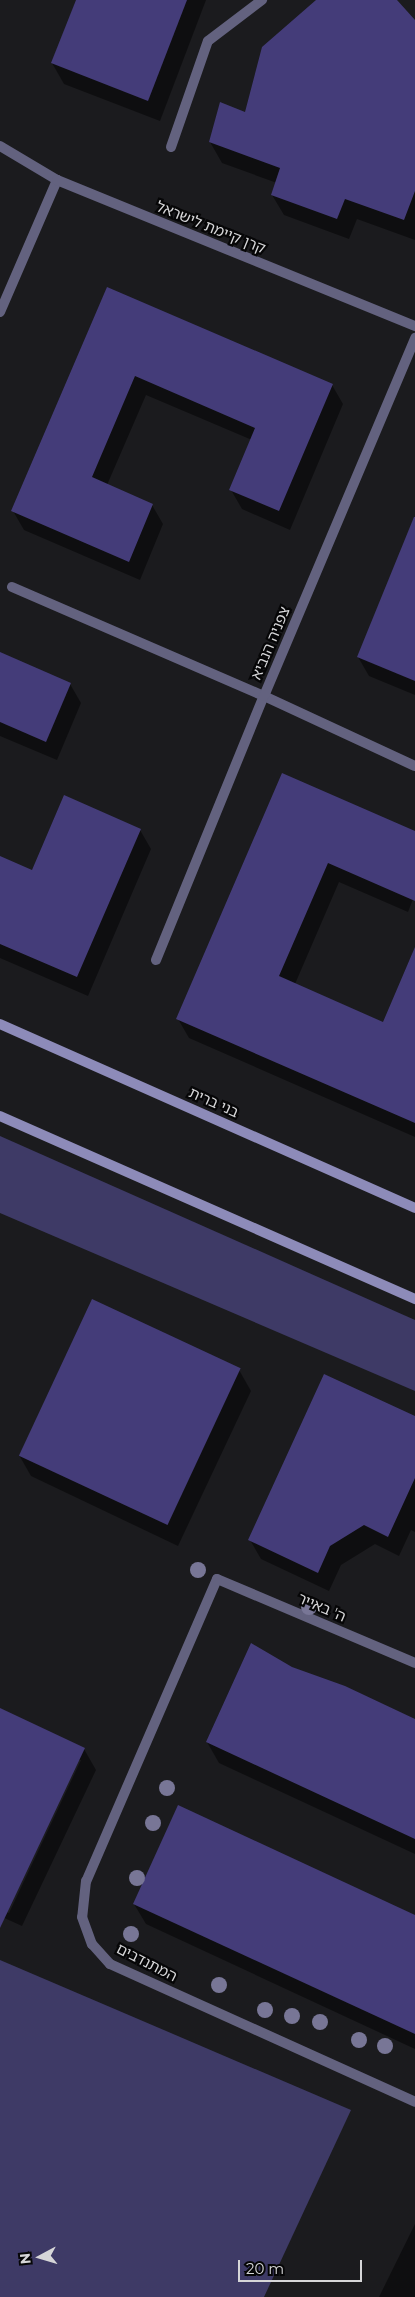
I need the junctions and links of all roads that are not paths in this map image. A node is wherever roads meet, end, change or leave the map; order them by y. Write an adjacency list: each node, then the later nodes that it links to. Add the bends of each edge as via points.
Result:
1 (262, 0): 3 (street, via 208,41)
2 (0, 146): 4 (street, קרן קיימת לישראל)
3 (171, 147)
4 (57, 180): 5 (street); 6 (street, קרן קיימת לישראל)
5 (0, 312)
6 (415, 326)
7 (415, 338): 9 (street, צפניה הנביא)
8 (12, 587): 9 (street)
9 (264, 696): 10 (street); 11 (street, צפניה הנביא)
10 (415, 766)
11 (156, 960)
12 (0, 1024): 14 (main road, בני ברית)
13 (0, 1116): 15 (main road)
14 (415, 1208)
15 (415, 1299)
16 (217, 1579): 17 (street, ה' באייר); 18 (street, המתנדבים, via 86,1882 82,1917 92,1944 110,1964)
17 (415, 1663)
18 (415, 2102)

